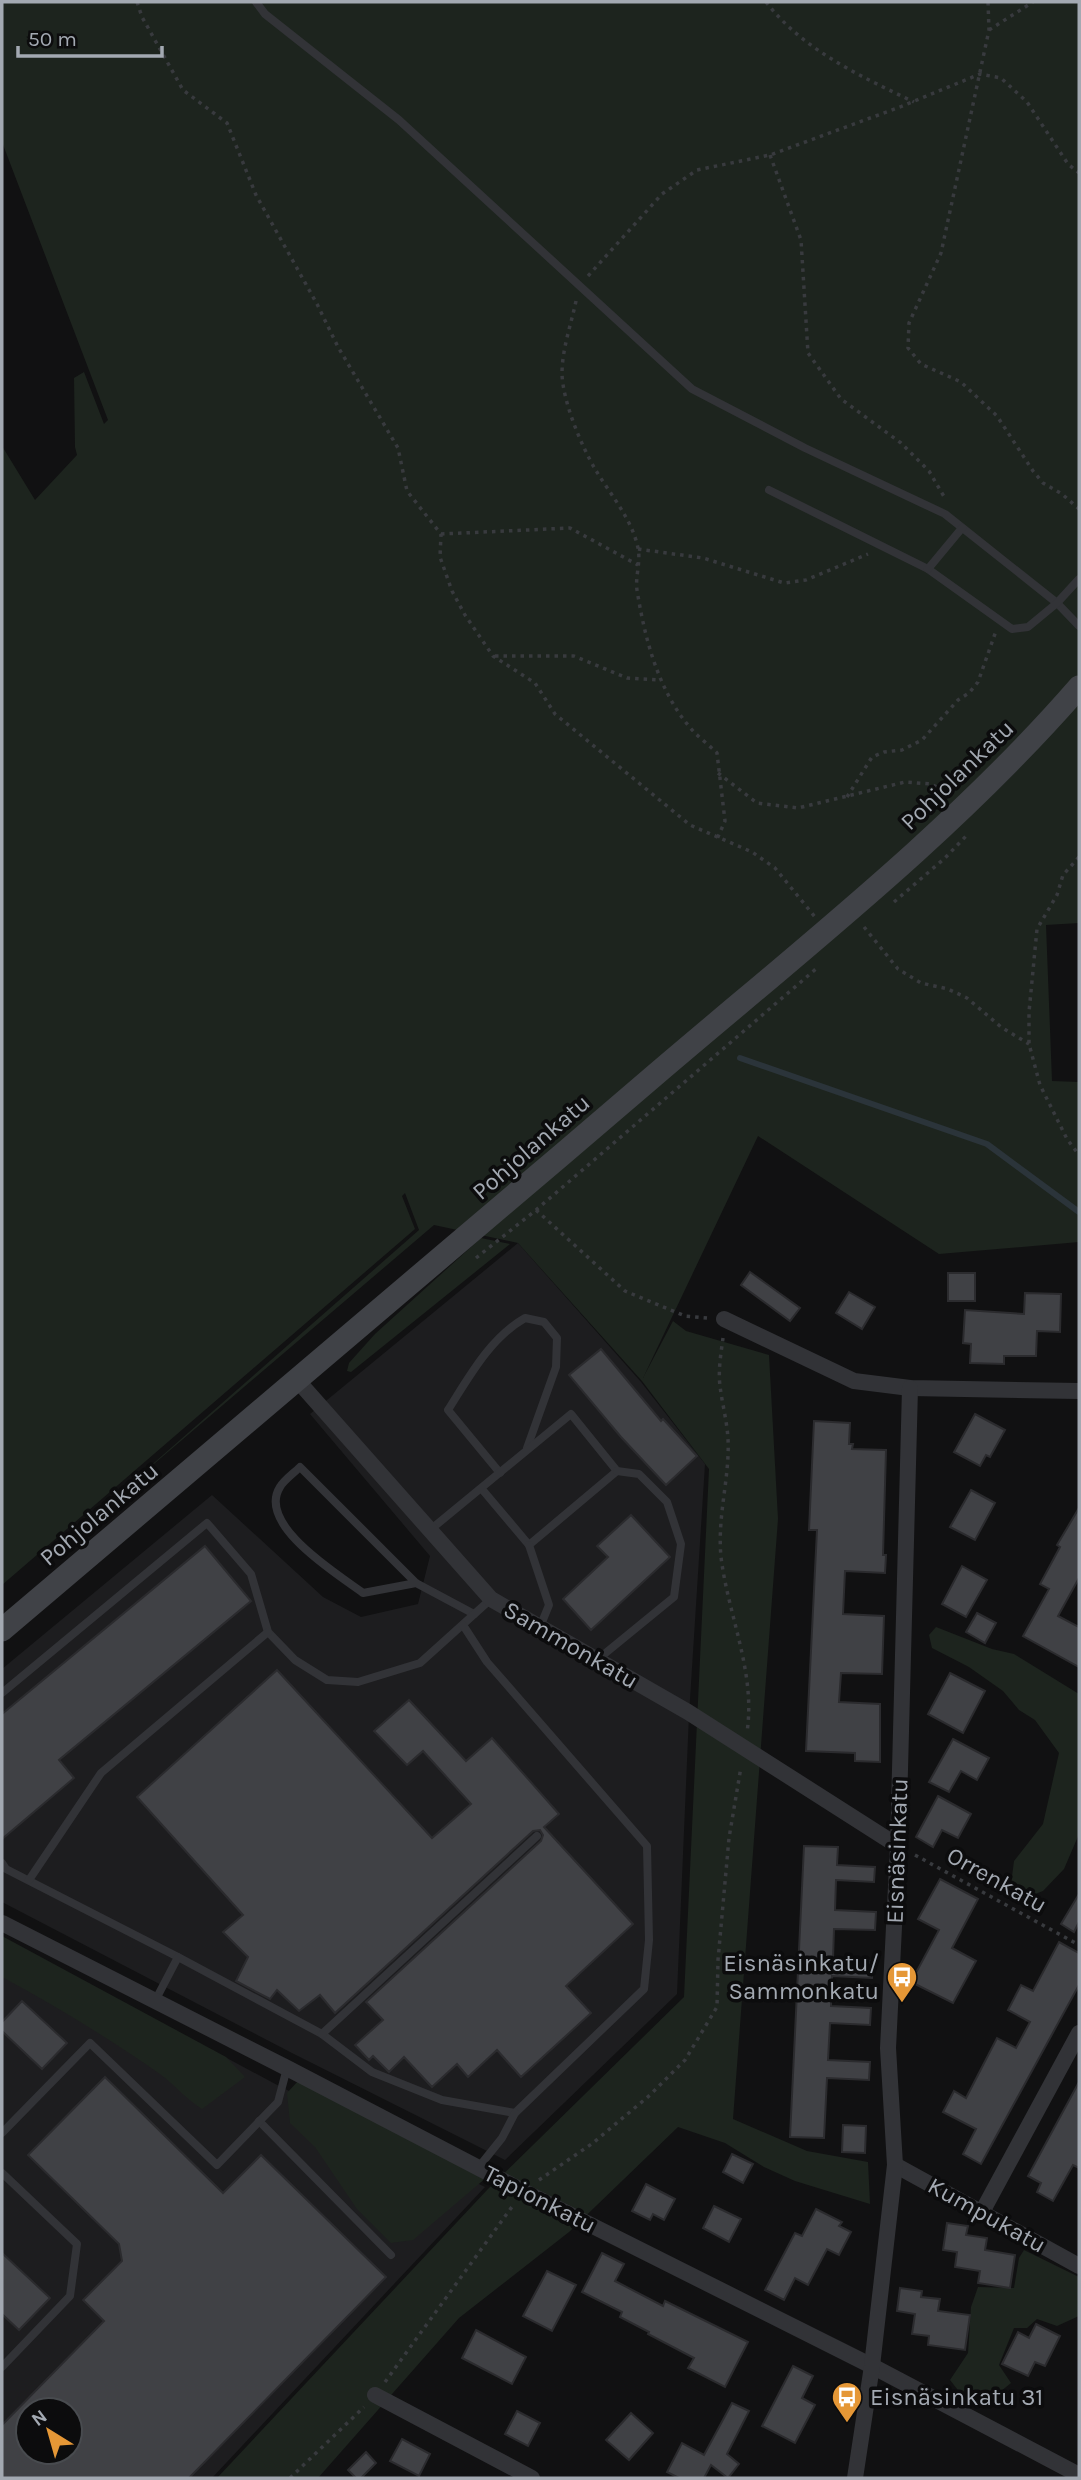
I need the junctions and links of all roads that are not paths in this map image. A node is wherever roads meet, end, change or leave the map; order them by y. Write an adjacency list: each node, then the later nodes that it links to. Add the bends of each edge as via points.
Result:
1 (256, 2): 3 (lane, via 265,14 399,120 692,388 945,514)
2 (769, 490): 4 (lane)
3 (962, 528): 4 (lane); 6 (lane)
4 (928, 569): 6 (lane, via 1012,629 1028,627)
5 (1079, 579): 6 (lane)
6 (1057, 603): 7 (lane)
7 (1079, 626)
8 (1079, 687): 10 (main road, Pohjolankatu, via 927,843)
9 (724, 1319): 11 (street, via 854,1381)
10 (298, 1381): 17 (street, Sammonkatu); 24 (main road, Pohjolankatu)
11 (910, 1388): 12 (street); 29 (street, Eisnäsinkatu)
12 (1079, 1391)
13 (526, 1451): 14 (lane, via 570,1415); 15 (lane); 15 (lane, via 556,1367 557,1338 544,1322 525,1318 498,1339 447,1410)
14 (617, 1471): 18 (lane); 26 (lane, via 639,1474 667,1502 681,1544 674,1597)
15 (500, 1473): 16 (lane)
16 (481, 1488): 17 (lane); 18 (lane)
17 (430, 1530): 20 (street, Sammonkatu)
18 (529, 1545): 23 (lane, via 549,1605)
19 (416, 1583): 19 (lane, via 300,1467 279,1488 278,1513 294,1540 363,1593); 21 (lane)
20 (491, 1599): 21 (lane); 23 (street, Sammonkatu)
21 (474, 1614): 22 (lane)
22 (463, 1625): 25 (lane, via 420,1663 358,1682 327,1680 295,1660); 38 (lane, via 487,1662 647,1846 649,1940 644,1989)
23 (540, 1627): 26 (street, Sammonkatu)
24 (2, 1630)
25 (268, 1632): 27 (lane, via 251,1574 207,1523); 31 (lane, via 102,1773)
26 (597, 1660): 29 (street, Sammonkatu, via 688,1712)
27 (2, 1693)
28 (537, 1836): 36 (lane)
29 (898, 1846): 41 (street, Eisnäsinkatu, via 888,2048)
30 (2, 1863): 31 (lane)
31 (29, 1880): 33 (lane)
32 (2, 1923): 34 (street, Tapionkatu)
33 (178, 1957): 34 (lane); 36 (lane)
34 (155, 2001): 37 (street, Tapionkatu)
35 (1079, 2033): 44 (street)
36 (322, 2034): 38 (lane, via 384,2077 442,2100)
37 (287, 2068): 39 (lane, via 278,2102); 42 (street, Tapionkatu)
38 (515, 2113): 42 (lane)
39 (259, 2121): 40 (lane, via 217,2165 90,2043); 45 (lane)
40 (2, 2133)
41 (895, 2165): 44 (street, Kumpukatu); 47 (street, Eisnäsinkatu)
42 (478, 2168): 47 (street, Tapionkatu)
43 (2, 2173): 48 (lane, via 76,2244 70,2296)
44 (982, 2212): 46 (street, Kumpukatu)
45 (391, 2255)
46 (1079, 2266)
47 (872, 2366): 50 (street, Tapionkatu); 52 (street, Eisnäsinkatu)
48 (2, 2367)
49 (375, 2395): 51 (street)
50 (1079, 2475)
51 (532, 2478)
52 (855, 2478)

